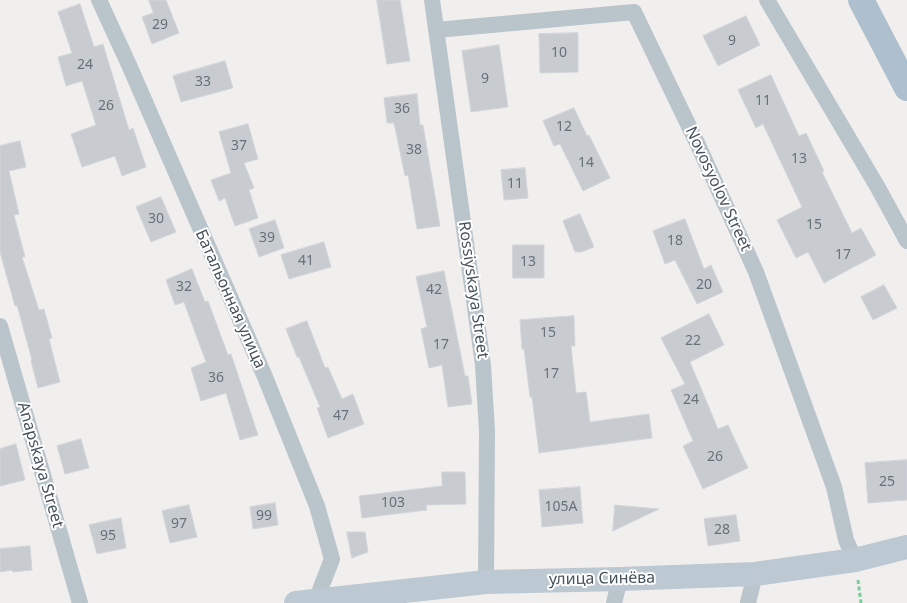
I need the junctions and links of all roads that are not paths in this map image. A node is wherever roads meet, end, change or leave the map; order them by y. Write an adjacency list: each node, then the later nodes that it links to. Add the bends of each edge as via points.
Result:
1 (98, 0): 14 (street, Батальонная улица, via 261,368 317,506 332,560)
2 (432, 0): 5 (street, Rossiyskaya Street)
3 (767, 0): 7 (street)
4 (861, 0): 6 (main road)
5 (436, 30): 10 (street, Novosyolov Street, via 634,12 756,272 834,487 846,540); 13 (street, Rossiyskaya Street, via 483,366 487,431)
6 (907, 88)
7 (907, 241)
8 (0, 326): 15 (street, Anapskaya Street)
9 (907, 547): 10 (main road, улица Синёва)
10 (855, 560): 11 (main road, улица Синёва)
11 (755, 574): 12 (main road, улица Синёва); 17 (street)
12 (620, 579): 13 (main road, улица Синёва); 16 (street)
13 (486, 582): 14 (main road, улица Синёва)
14 (309, 602)
15 (80, 603)
16 (614, 603)
17 (748, 603)

